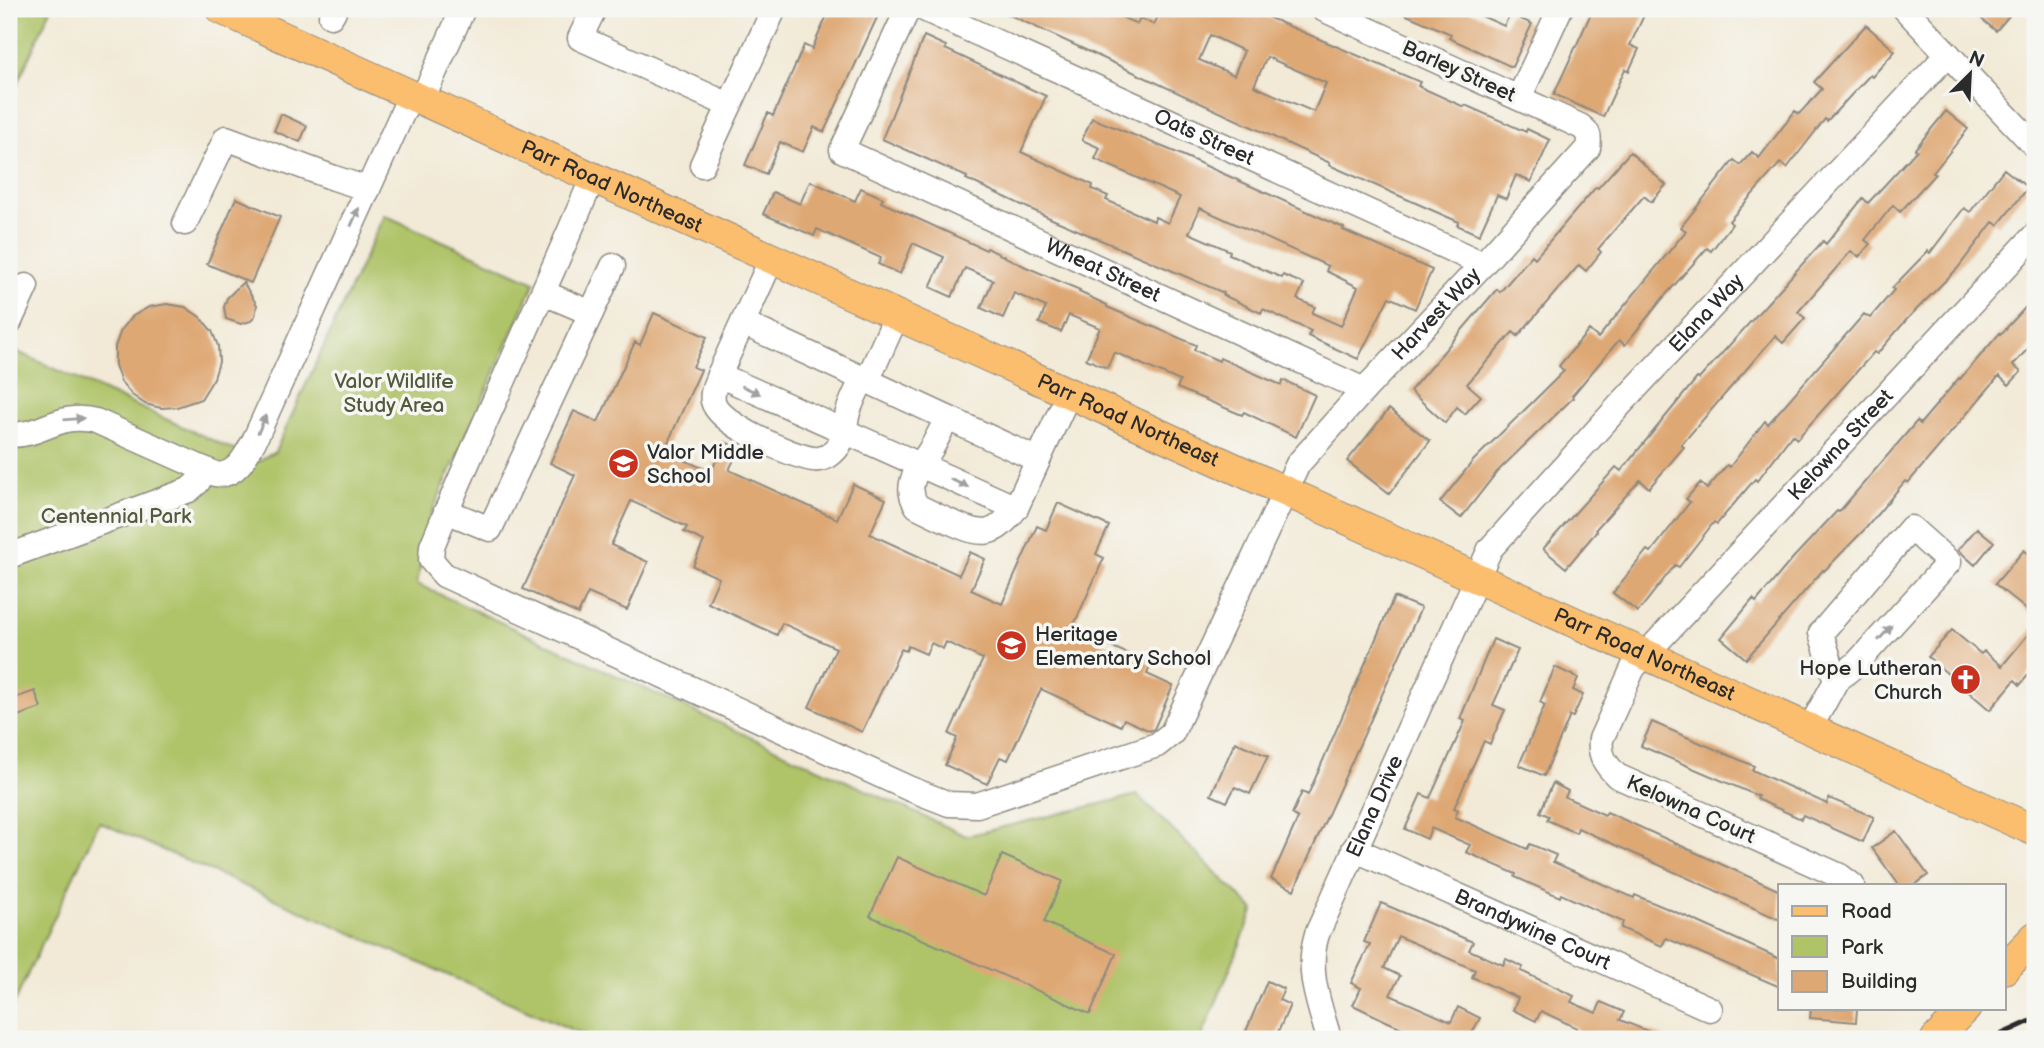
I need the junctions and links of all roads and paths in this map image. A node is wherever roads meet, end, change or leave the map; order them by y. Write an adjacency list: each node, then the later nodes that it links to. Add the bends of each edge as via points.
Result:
1 (221, 9): 11 (main road, Parr Road Northeast)
2 (463, 9): 11 (street)
3 (594, 9): 13 (street, via 580,38)
4 (774, 9): 13 (street)
5 (908, 9): 32 (street, Wheat Street, via 842,150)
6 (924, 9): 22 (street, Oats Street)
7 (1323, 9): 12 (street, Barley Street)
8 (1560, 9): 12 (street)
9 (1905, 9): 10 (street)
10 (1948, 54): 14 (street); 44 (street, Elana Way, via 1495,543)
11 (416, 97): 17 (main road, Parr Road Northeast); 18 (street)
12 (1519, 98): 15 (street, Barley Street, via 1580,126)
13 (729, 105): 16 (street)
14 (2030, 128)
15 (1590, 138): 22 (street, Harvest Way, via 1588,148)
16 (702, 165)
17 (593, 177): 21 (main road, Parr Road Northeast); 25 (street)
18 (368, 189): 19 (street, via 226,138); 39 (street, one-way to 18, via 230,473 245,457)
19 (185, 223)
20 (2035, 235): 45 (street, Kelowna Street)
21 (772, 258): 27 (main road, Parr Road Northeast); 29 (street)
22 (1483, 264): 32 (street, Harvest Way)
23 (613, 266): 26 (street)
24 (26, 286): 28 (street)
25 (544, 293): 26 (street); 42 (street)
26 (591, 313): 42 (street, via 490,529)
27 (897, 315): 31 (street); 33 (main road, Parr Road Northeast)
28 (9, 323)
29 (743, 323): 30 (street); 31 (street)
30 (719, 375): 35 (street, one-way to 35); 35 (street, via 713,402 733,424 758,437 815,460 839,447)
31 (865, 380): 34 (street); 35 (street, via 849,410)
32 (1364, 390): 40 (street, Harvest Way, via 1298,464)
33 (1069, 393): 37 (street); 40 (main road, Parr Road Northeast)
34 (947, 418): 37 (street); 38 (street)
35 (846, 432): 38 (street)
36 (9, 435): 39 (street, one-way to 39, via 81,417)
37 (1038, 460): 41 (street)
38 (918, 465): 41 (street, one-way to 41); 41 (street, via 910,489 917,506 973,532 998,527)
39 (204, 469): 43 (street, via 189,490)
40 (1286, 491): 42 (street, Harvest Way, via 1172,733 1157,745 976,805 949,804 908,788 444,575 431,560); 44 (main road, Parr Road Northeast)
41 (1016, 508)
42 (446, 511)
43 (9, 556)
44 (1477, 578): 45 (main road, Parr Road Northeast); 49 (street, Elana Drive)
45 (1646, 654): 47 (main road, Parr Road Northeast); 50 (street, Kelowna Court, via 1630,672 1601,738 1600,749 1608,767 1617,776)
46 (1836, 681): 46 (street, one-way to 46, via 1949,562 1911,528 1821,633); 47 (street)
47 (1810, 728): 48 (main road, Parr Road Northeast)
48 (2035, 831)
49 (1354, 849): 53 (street, Brandywine Court); 55 (street, Elana Drive, via 1312,949 1313,982)
50 (1851, 884)
51 (2035, 937): 52 (main road)
52 (2006, 967)
53 (1710, 1009)
54 (1964, 1010): 56 (main road)
55 (1331, 1038)
56 (1936, 1039)

